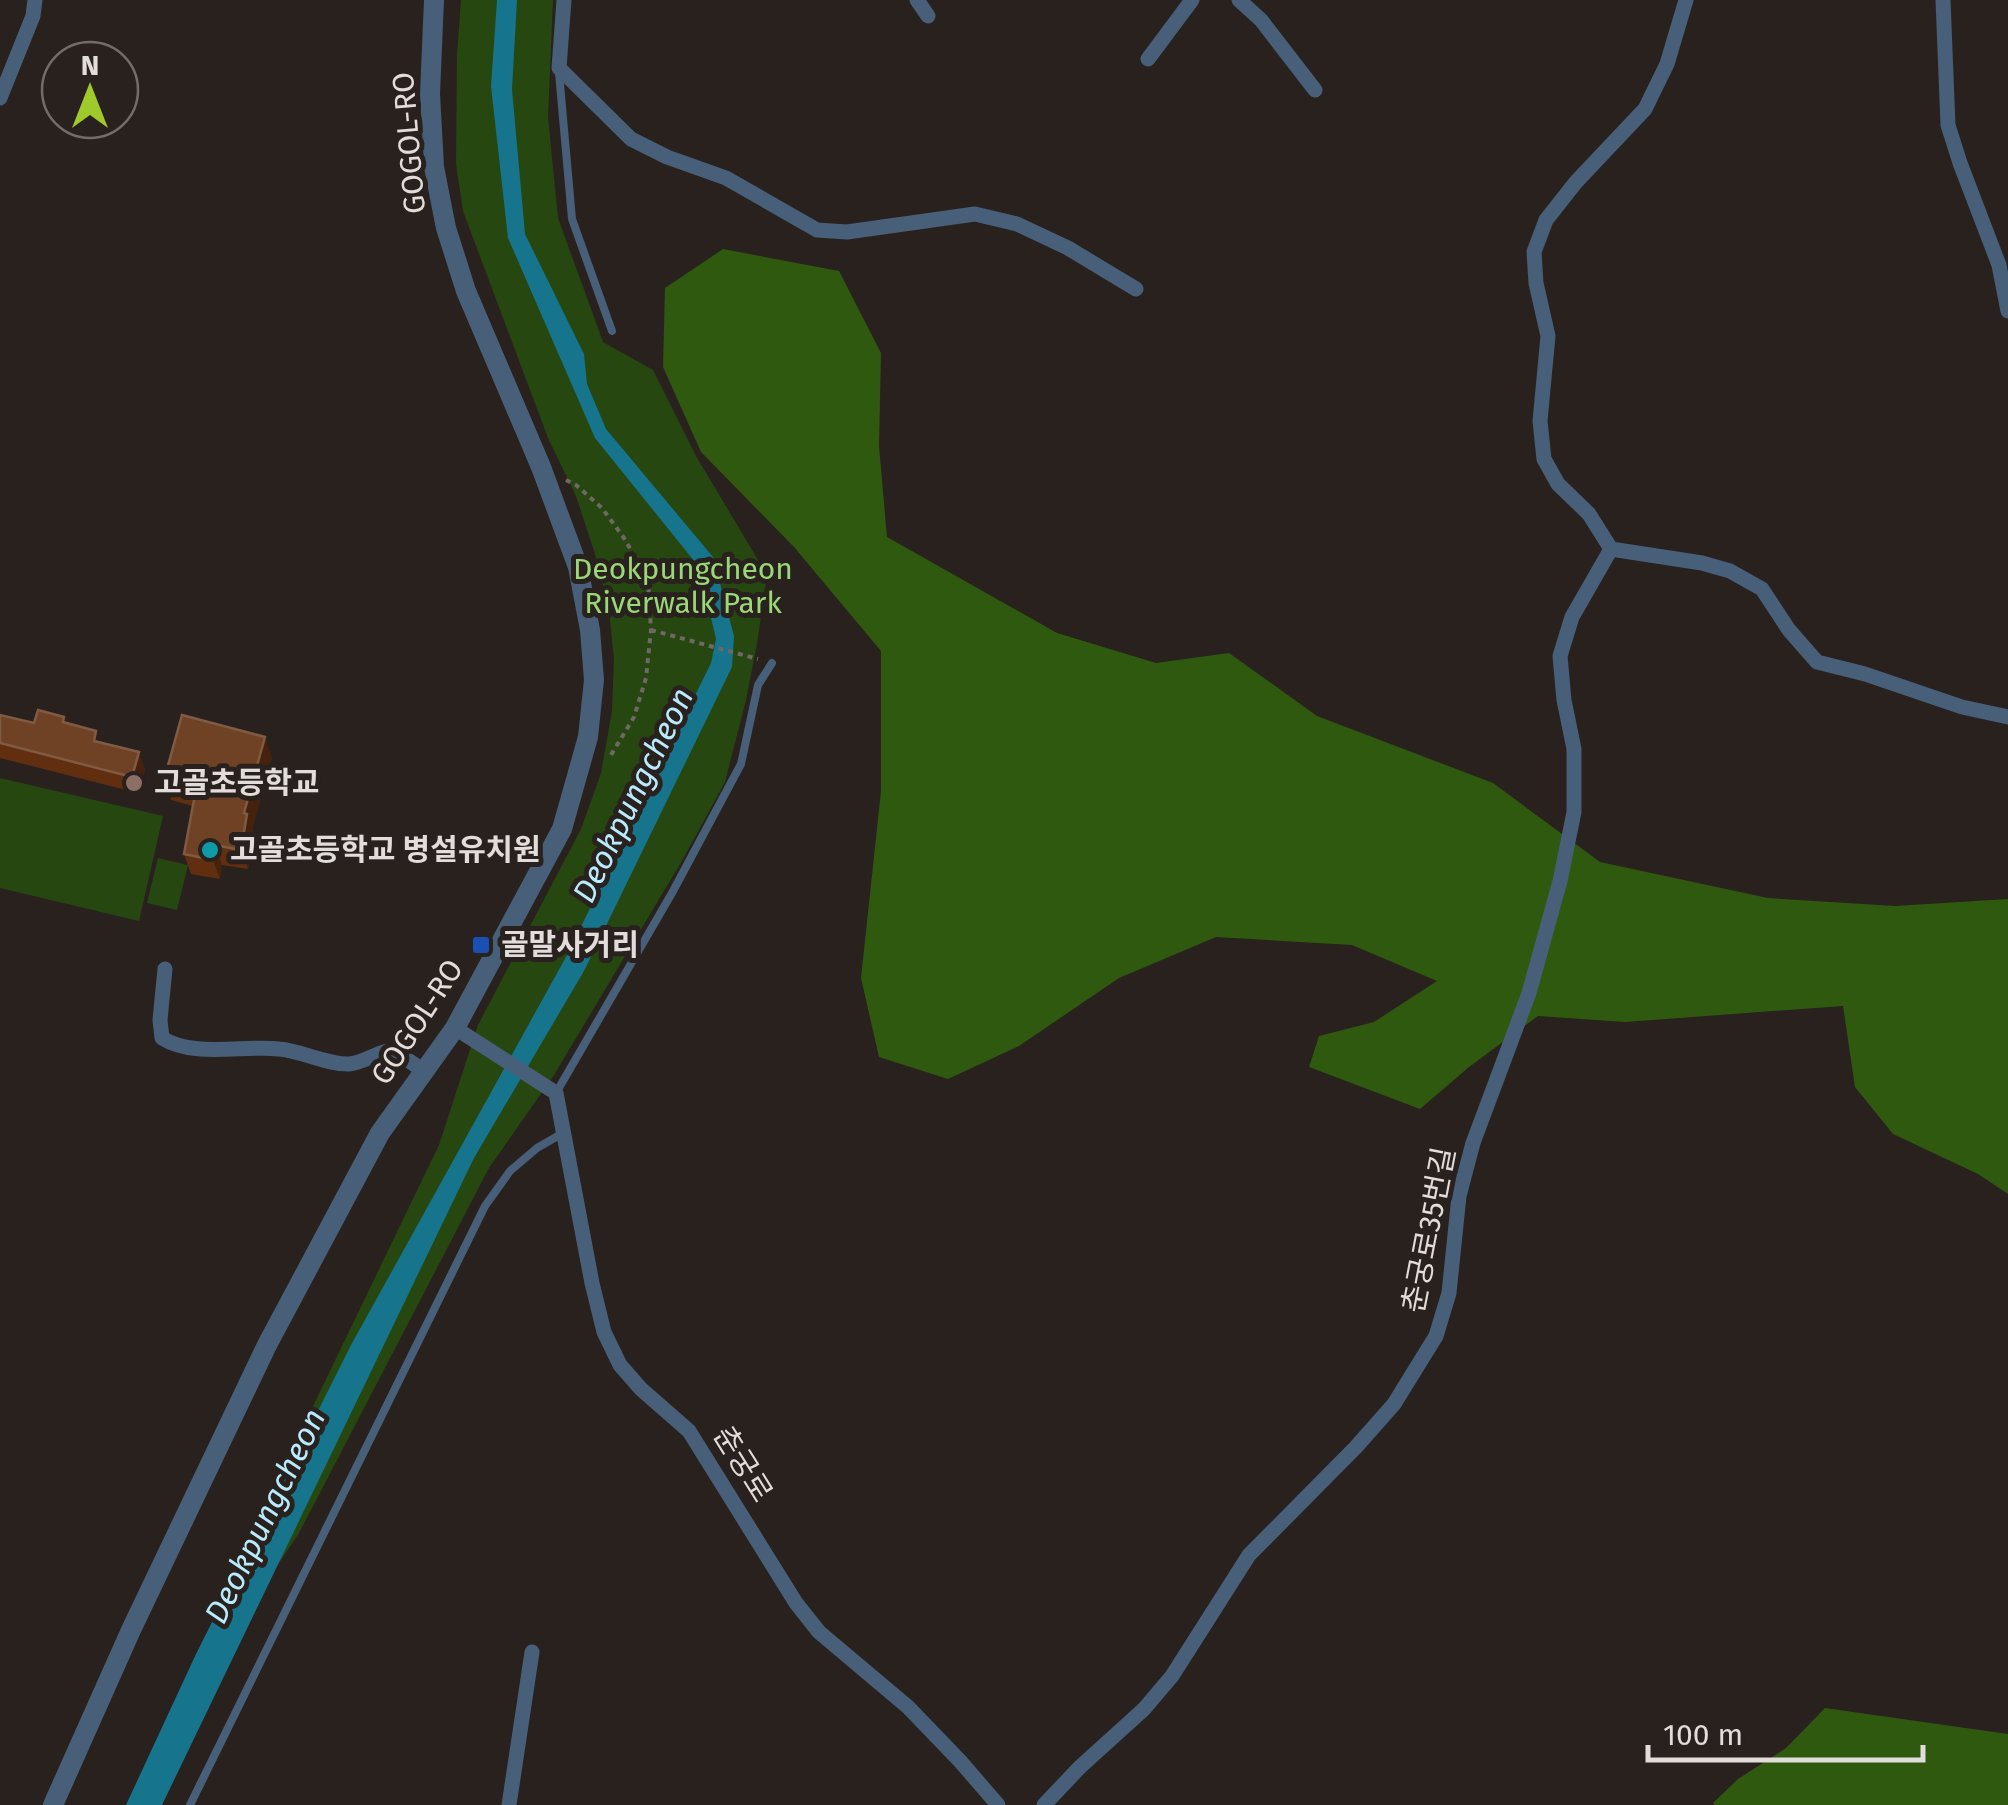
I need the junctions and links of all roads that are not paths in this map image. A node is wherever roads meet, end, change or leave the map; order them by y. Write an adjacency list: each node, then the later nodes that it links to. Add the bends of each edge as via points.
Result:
1 (35, 0): 13 (street)
2 (434, 0): 21 (street, GOGOL-RO, via 430,94 446,228 578,567 594,680 588,737 562,828)
3 (564, 0): 11 (street)
4 (917, 0): 9 (street)
5 (1192, 0): 10 (street)
6 (1239, 0): 12 (street)
7 (1686, 0): 17 (street, via 1645,109 1546,220 1534,252 1548,336 1540,421 1544,458)
8 (1943, 0): 15 (street, via 1948,125 1999,265)
9 (928, 16)
10 (1148, 58)
11 (559, 68): 14 (street, via 631,139 726,178 817,230 976,214 1017,224); 16 (lane, via 572,218)
12 (1316, 90)
13 (0, 98)
14 (1136, 289)
15 (2008, 310)
16 (612, 331)
17 (1611, 550): 19 (street, via 1730,571 1762,589 1817,662); 30 (street, 춘궁로35번길, via 1572,617 1560,656 1574,749 1574,812 1529,994 1459,1196 1450,1293 1436,1336 1394,1404 1250,1556 1172,1676)
18 (772, 662): 23 (lane, via 758,684 740,764)
19 (2008, 717)
20 (165, 969): 22 (street, via 160,1020 162,1038 172,1044 282,1049 353,1064 393,1050)
21 (455, 1028): 22 (street, GOGOL-RO); 23 (street)
22 (424, 1071): 26 (street, GOGOL-RO, via 380,1132 267,1345)
23 (556, 1094): 24 (street, 춘궁로)
24 (563, 1134): 27 (lane, via 510,1171 485,1206); 29 (street, 춘궁로, via 604,1332 620,1365 689,1431 818,1632 908,1708)
25 (532, 1652): 28 (street)
26 (53, 1805)
27 (190, 1805)
28 (509, 1805)
29 (998, 1805)
30 (1044, 1805)

